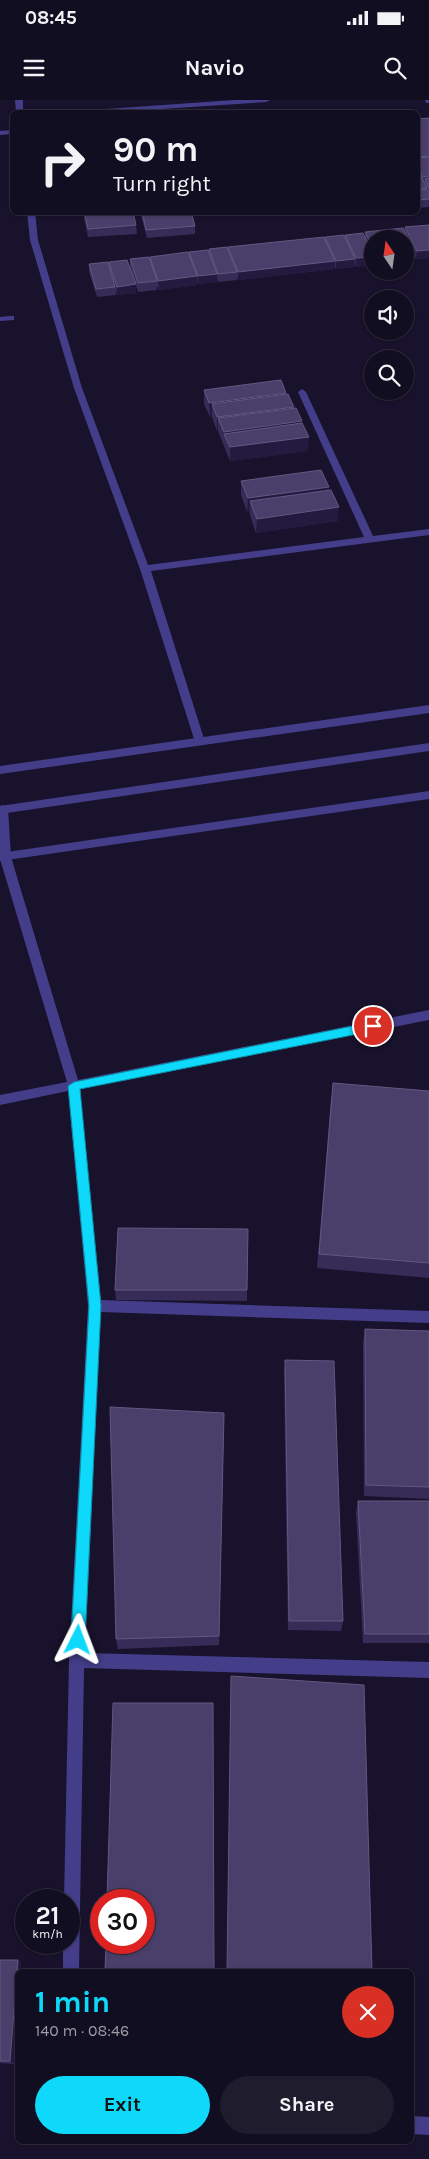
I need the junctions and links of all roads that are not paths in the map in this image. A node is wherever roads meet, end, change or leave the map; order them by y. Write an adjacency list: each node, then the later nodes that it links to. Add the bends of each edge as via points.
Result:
1 (266, 100): 2 (street)
2 (209, 102): 3 (street)
3 (115, 110)
4 (31, 215): 10 (street, via 34,240 78,388)
5 (11, 318): 6 (street)
6 (0, 319)
7 (302, 392): 9 (street)
8 (429, 532): 9 (street)
9 (370, 540): 10 (street)
10 (145, 569): 12 (street)
11 (429, 709): 12 (street)
12 (200, 742): 14 (street)
13 (429, 748): 16 (street)
14 (0, 770)
15 (429, 795): 17 (street)
16 (1, 810): 17 (street)
17 (2, 857): 19 (street)
18 (429, 1015): 19 (street)
19 (74, 1086): 20 (street); 21 (street)
20 (0, 1100)
21 (95, 1306): 22 (street); 23 (street)
22 (429, 1317)
23 (77, 1660): 24 (street); 25 (street)
24 (429, 1670)
25 (71, 1969)
26 (414, 2125): 27 (street)
27 (429, 2126)

